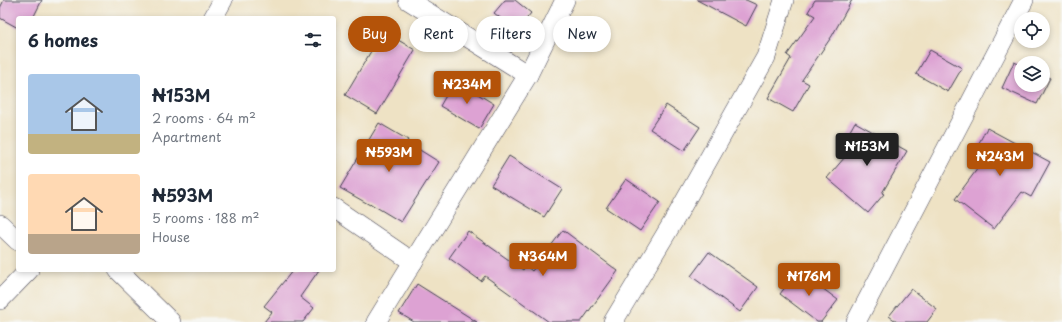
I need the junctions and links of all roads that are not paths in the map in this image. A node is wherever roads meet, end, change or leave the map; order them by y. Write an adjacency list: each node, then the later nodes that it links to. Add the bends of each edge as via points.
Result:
1 (223, 0): 6 (street)
2 (408, 0): 7 (street)
3 (565, 0): 7 (street)
4 (784, 0): 17 (street, via 766,57 676,217)
5 (1024, 0): 18 (street)
6 (214, 16)
7 (528, 75): 11 (street)
8 (336, 209): 11 (street)
9 (0, 224): 10 (street)
10 (16, 239)
11 (413, 262): 16 (street)
12 (27, 272): 14 (street)
13 (120, 272): 15 (street)
14 (0, 300)
15 (171, 322)
16 (376, 322)
17 (613, 322)
18 (856, 322)

